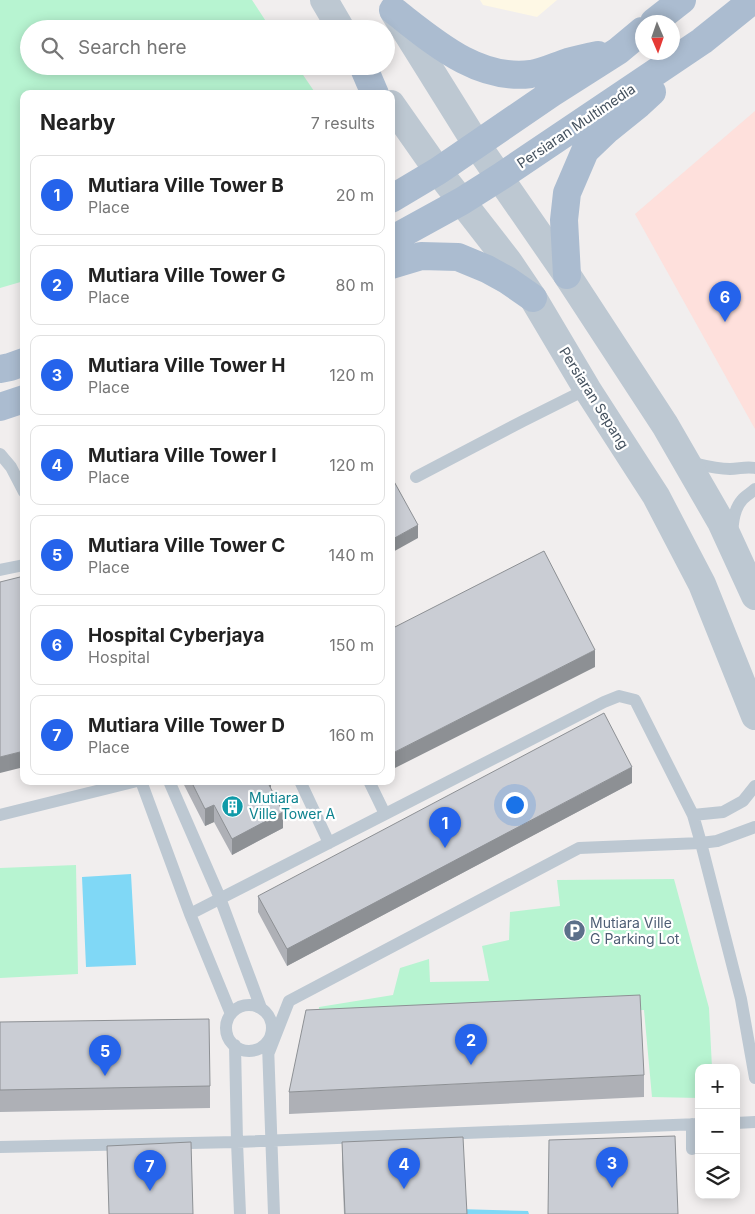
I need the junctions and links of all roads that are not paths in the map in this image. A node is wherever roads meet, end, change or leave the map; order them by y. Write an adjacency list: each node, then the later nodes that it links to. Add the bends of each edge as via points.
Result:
1 (324, 0): 6 (street)
2 (682, 0): 5 (main road)
3 (753, 0): 8 (main road, Persiaran Multimedia)
4 (390, 5): 9 (main road, via 459,58 500,73 533,74); 15 (street)
5 (663, 15)
6 (336, 20)
7 (635, 37): 9 (main road)
8 (702, 41): 17 (main road, Persiaran Multimedia); 22 (main road, via 639,104 584,151 567,193 564,220)
9 (618, 51): 15 (main road)
10 (368, 75): 12 (main road)
11 (370, 75): 13 (street)
12 (373, 90)
13 (381, 90)
14 (395, 110): 16 (street, Persiaran Sepang)
15 (477, 144): 16 (main road); 17 (street)
16 (438, 171): 18 (main road); 19 (street, Persiaran Sepang)
17 (500, 177): 19 (main road, Persiaran Multimedia); 22 (street)
18 (395, 197)
19 (462, 201): 20 (main road, Persiaran Multimedia); 23 (street, Persiaran Sepang)
20 (395, 238)
21 (395, 264): 23 (main road, via 421,256 458,257 487,269)
22 (567, 275): 30 (street)
23 (533, 298): 26 (street, Persiaran Sepang)
24 (20, 363): 25 (main road)
25 (0, 369)
26 (588, 389): 32 (lane); 39 (street, Persiaran Sepang, via 656,496 702,584)
27 (20, 400): 28 (main road)
28 (0, 407)
29 (0, 454): 33 (lane, via 12,467)
30 (686, 461): 31 (lane, via 716,468); 35 (street)
31 (755, 468)
32 (416, 477)
33 (20, 484)
34 (755, 489): 35 (lane, via 737,507)
35 (731, 545): 38 (street)
36 (20, 565): 37 (lane)
37 (0, 570)
38 (755, 596)
39 (755, 716)
40 (123, 785): 47 (lane)
41 (141, 785): 53 (lane)
42 (171, 785): 52 (lane)
43 (302, 785): 50 (lane)
44 (371, 785): 46 (lane)
45 (755, 786): 48 (lane, via 743,801 723,812)
46 (385, 814): 48 (lane, via 619,696 635,700); 50 (lane)
47 (0, 815)
48 (693, 815): 51 (lane)
49 (755, 827): 51 (lane, via 717,841)
50 (329, 843): 52 (lane)
51 (701, 843): 57 (lane, via 579,848 289,1001); 58 (lane, via 741,999)
52 (220, 898): 53 (lane); 54 (lane)
53 (190, 914): 55 (lane)
54 (261, 1008): 55 (lane, via 243,1006); 57 (lane, via 272,1022)
55 (231, 1014): 56 (lane, via 227,1034)
56 (235, 1045): 57 (lane, via 246,1050); 63 (lane)
57 (268, 1046): 62 (lane)
58 (755, 1078)
59 (755, 1122): 60 (lane)
60 (740, 1123)
61 (695, 1124): 62 (lane); 65 (lane)
62 (272, 1140): 63 (lane); 67 (lane)
63 (237, 1142): 64 (lane); 66 (lane)
64 (0, 1147)
65 (692, 1149)
66 (240, 1214)
67 (274, 1214)

